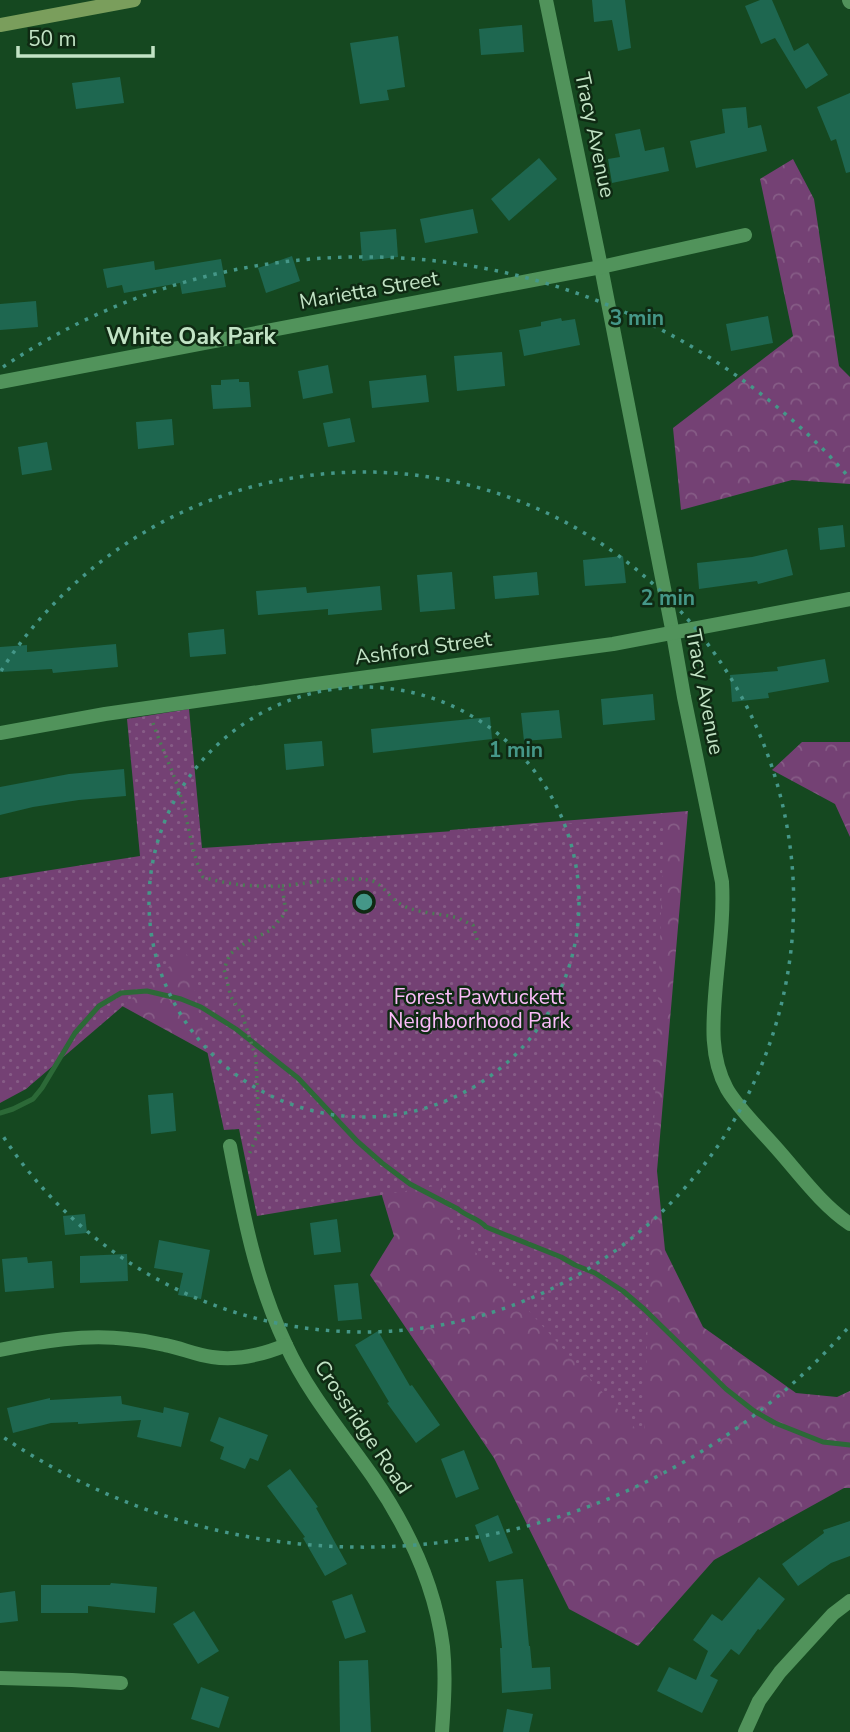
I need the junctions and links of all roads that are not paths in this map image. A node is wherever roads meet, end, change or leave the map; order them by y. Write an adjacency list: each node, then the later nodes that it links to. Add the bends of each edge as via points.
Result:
1 (134, 0): 3 (main road)
2 (546, 0): 5 (street, Tracy Avenue)
3 (0, 25)
4 (745, 235): 5 (street, Marietta Street)
5 (601, 267): 6 (street, Marietta Street); 8 (street, Tracy Avenue)
6 (0, 382)
7 (850, 599): 8 (street, Ashford Street)
8 (673, 634): 9 (street, Ashford Street, via 301,685); 11 (street, Tracy Avenue, via 722,882 712,1024 721,1074 732,1097 825,1204)
9 (0, 733)
10 (230, 1146): 12 (street, Crossridge Road, via 258,1275)
11 (850, 1224)
12 (286, 1345): 13 (street, via 246,1357 223,1358 127,1338 61,1339); 17 (street, Crossridge Road, via 325,1411 398,1516 422,1566 443,1649)
13 (0, 1350)
14 (850, 1601): 18 (street, via 780,1672)
15 (0, 1678): 16 (street)
16 (121, 1683)
17 (442, 1732)
18 (745, 1732)

